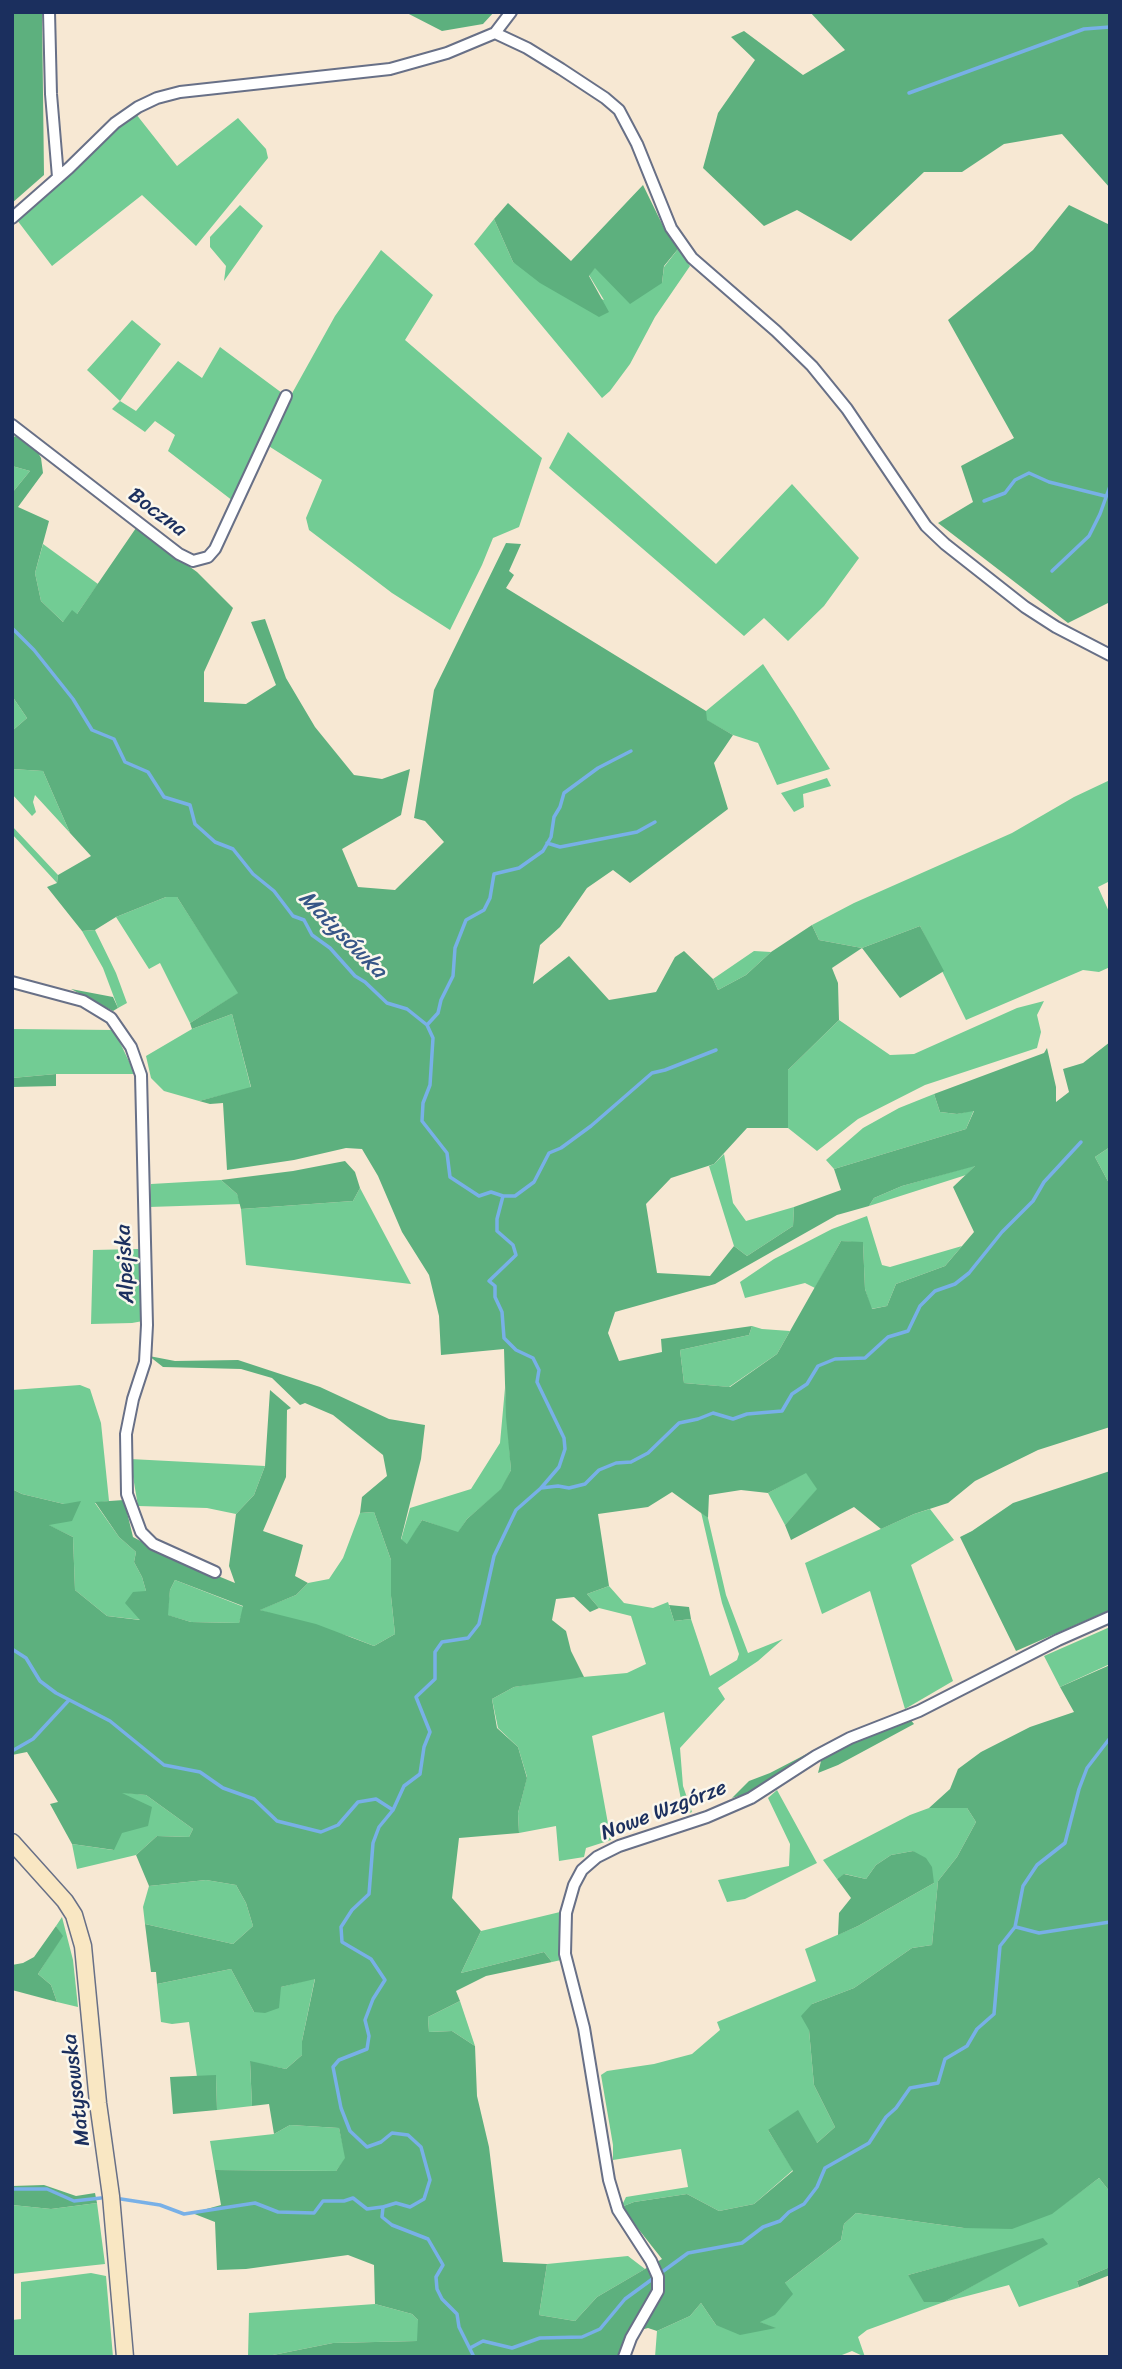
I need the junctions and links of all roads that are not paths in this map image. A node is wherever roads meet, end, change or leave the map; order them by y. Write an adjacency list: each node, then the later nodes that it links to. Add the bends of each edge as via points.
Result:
1 (49, 12): 4 (street)
2 (511, 12): 3 (street)
3 (495, 33): 4 (street, via 390,69 157,98 114,122); 8 (street, via 561,69 619,110 671,228 692,258 813,366 926,526 1025,607)
4 (58, 177): 5 (street)
5 (12, 218)
6 (286, 396): 7 (street, Boczna, via 215,549 208,557 193,561)
7 (12, 425)
8 (1110, 655)
9 (12, 982): 10 (street, Alpejska, via 83,1002 111,1018 122,1031 141,1075 147,1325 145,1362 126,1434 127,1494 141,1532 153,1544)
10 (215, 1572)
11 (1110, 1618): 14 (street, Nowe Wzgórze, via 919,1711 849,1738 751,1798 619,1846 582,1870 566,1913 565,1954 584,2028 609,2180 618,2210 659,2277 658,2291)
12 (12, 1842): 13 (street, Matysowska, via 65,1901 83,1946)
13 (125, 2357)
14 (624, 2357)

